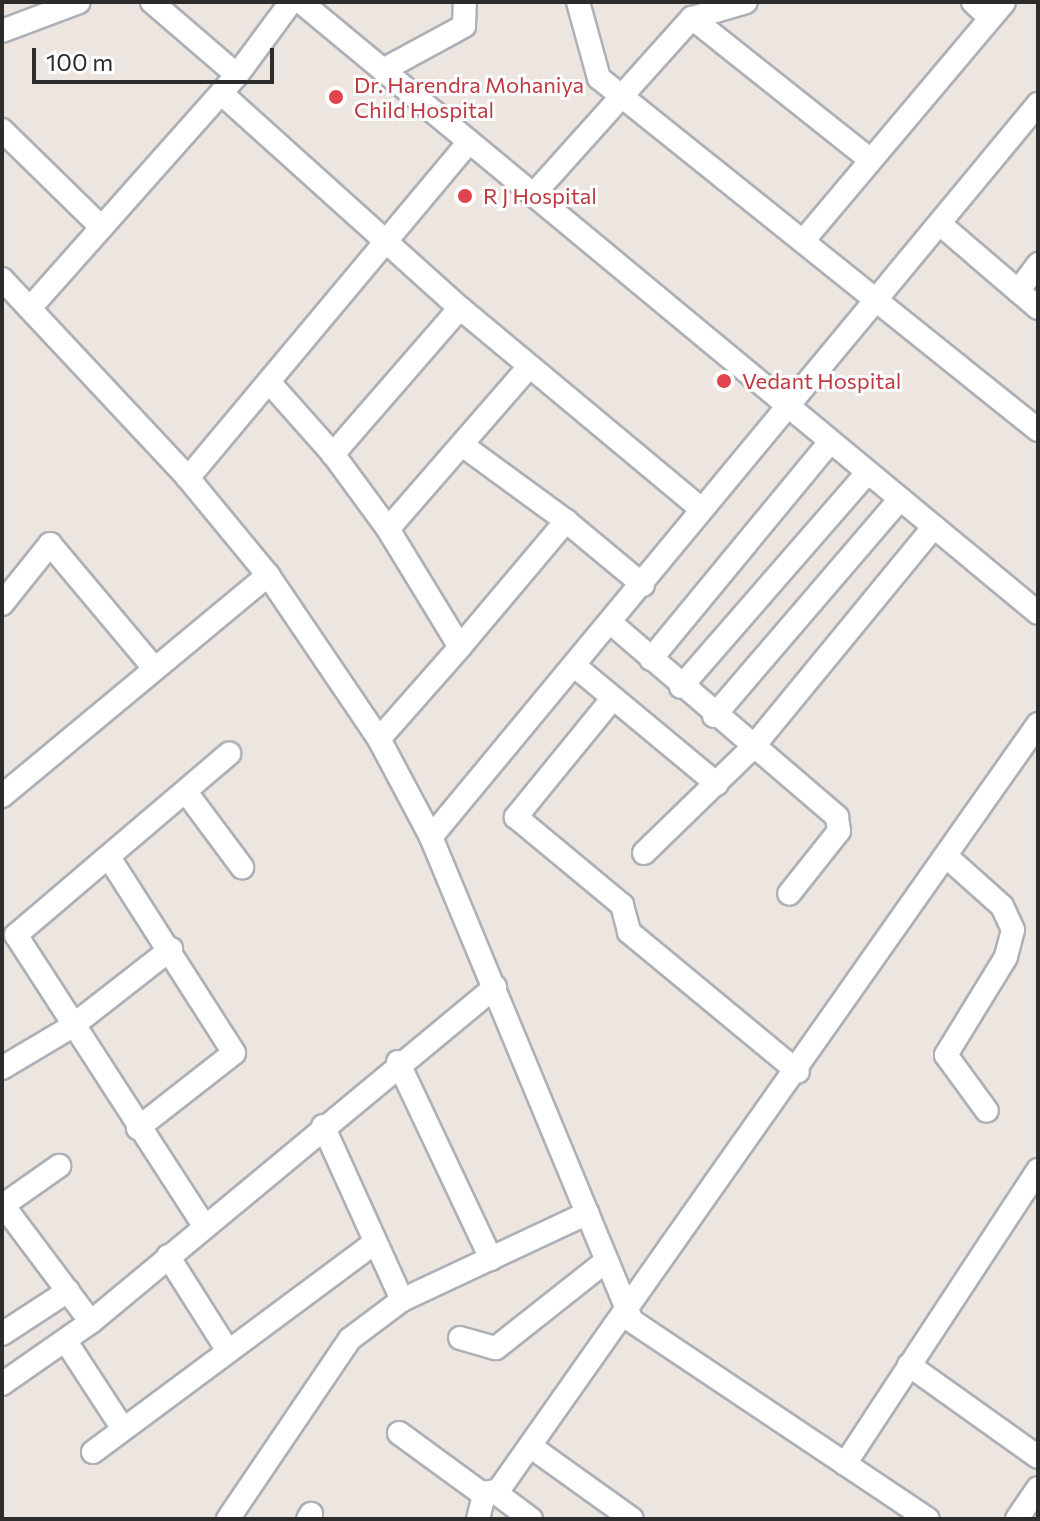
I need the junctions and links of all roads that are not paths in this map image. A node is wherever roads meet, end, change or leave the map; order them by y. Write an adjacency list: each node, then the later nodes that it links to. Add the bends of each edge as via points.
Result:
1 (79, 2): 11 (street)
2 (152, 2): 13 (street)
3 (291, 2): 13 (street)
4 (301, 2): 12 (street)
5 (465, 2): 12 (street, via 464,26)
6 (578, 2): 15 (street, via 594,72)
7 (746, 2): 10 (street)
8 (973, 2): 9 (street)
9 (997, 10): 19 (street)
10 (683, 15): 15 (street); 19 (street)
11 (2, 31)
12 (383, 70): 18 (street)
13 (237, 75): 14 (street)
14 (221, 93): 22 (street); 23 (street)
15 (623, 94): 20 (street); 24 (street)
16 (1038, 104): 21 (street)
17 (2, 130): 22 (street)
18 (469, 142): 20 (street); 23 (street)
19 (869, 159): 24 (street)
20 (533, 195): 34 (street)
21 (940, 224): 27 (street); 28 (street)
22 (101, 227): 29 (street)
23 (388, 241): 30 (street); 33 (street)
24 (803, 241): 28 (street)
25 (1038, 264): 27 (street)
26 (2, 279): 29 (street)
27 (1018, 291): 31 (street)
28 (876, 300): 34 (street); 35 (street)
29 (31, 307): 40 (street)
30 (460, 308): 32 (street); 38 (street)
31 (1038, 308)
32 (528, 368): 37 (street); 42 (street)
33 (270, 383): 38 (street); 40 (street)
34 (788, 407): 36 (street); 42 (street)
35 (1038, 430)
36 (830, 442): 39 (street); 52 (street)
37 (465, 447): 43 (street); 45 (street)
38 (333, 454): 45 (street)
39 (867, 473): 41 (street); 55 (street)
40 (188, 478): 46 (street)
41 (900, 499): 44 (street); 57 (street)
42 (701, 509): 47 (street)
43 (566, 521): 47 (street); 51 (street)
44 (934, 527): 49 (street); 60 (street)
45 (388, 529): 51 (street)
46 (268, 575): 54 (street); 59 (street)
47 (643, 585): 50 (street)
48 (2, 604): 54 (street, via 39,549 50,544)
49 (1038, 613)
50 (611, 623): 52 (street); 53 (street)
51 (460, 647): 59 (street)
52 (651, 659): 55 (street)
53 (576, 667): 56 (street); 65 (street)
54 (155, 669): 64 (street)
55 (681, 687): 57 (street)
56 (613, 698): 62 (street); 76 (street, via 516,817 623,907 629,932)
57 (714, 716): 60 (street)
58 (1038, 724): 67 (street)
59 (379, 739): 65 (street)
60 (753, 747): 62 (street); 70 (street, via 840,821)
61 (229, 754): 63 (street)
62 (717, 784): 66 (street)
63 (186, 792): 68 (street); 69 (street)
64 (2, 796)
65 (431, 837): 72 (street)
66 (644, 853)
67 (946, 856): 76 (street); 77 (street, via 1002,906 1013,930 1006,957 946,1055)
68 (110, 859): 71 (street); 73 (street, via 16,935)
69 (242, 867)
70 (789, 894)
71 (171, 949): 73 (street); 79 (street, via 233,1058)
72 (495, 987): 74 (street); 85 (street)
73 (71, 1027): 75 (street); 79 (street)
74 (398, 1062): 78 (street); 89 (street)
75 (2, 1068)
76 (798, 1072): 93 (street)
77 (987, 1111)
78 (323, 1126): 86 (street); 87 (street)
79 (138, 1128): 86 (street)
80 (59, 1166): 83 (street)
81 (1038, 1170): 82 (street)
82 (1020, 1196): 84 (street); 99 (street)
83 (2, 1205): 91 (street)
84 (1038, 1210)
85 (588, 1213): 89 (street); 90 (street)
86 (203, 1224): 88 (street)
87 (373, 1244): 92 (street); 98 (street)
88 (168, 1256): 94 (street); 98 (street)
89 (491, 1259): 92 (street)
90 (606, 1261): 93 (street); 96 (street, via 496,1348)
91 (68, 1291): 94 (street); 95 (street)
92 (402, 1300): 109 (street, via 350,1339)
93 (628, 1312): 103 (street); 106 (street, via 654,1339)
94 (91, 1322): 97 (street)
95 (2, 1334)
96 (460, 1338)
97 (67, 1343): 100 (street); 101 (street)
98 (228, 1351): 101 (street)
99 (909, 1365): 105 (street); 106 (street)
100 (2, 1384)
101 (123, 1429): 104 (street)
102 (399, 1433): 108 (street)
103 (530, 1446): 108 (street); 112 (street)
104 (93, 1452)
105 (1038, 1457)
106 (845, 1464): 113 (street)
107 (1038, 1488): 114 (street)
108 (490, 1494): 110 (street); 111 (street)
109 (228, 1519)
110 (478, 1519)
111 (531, 1519)
112 (632, 1519)
113 (928, 1519)
114 (1017, 1519)

